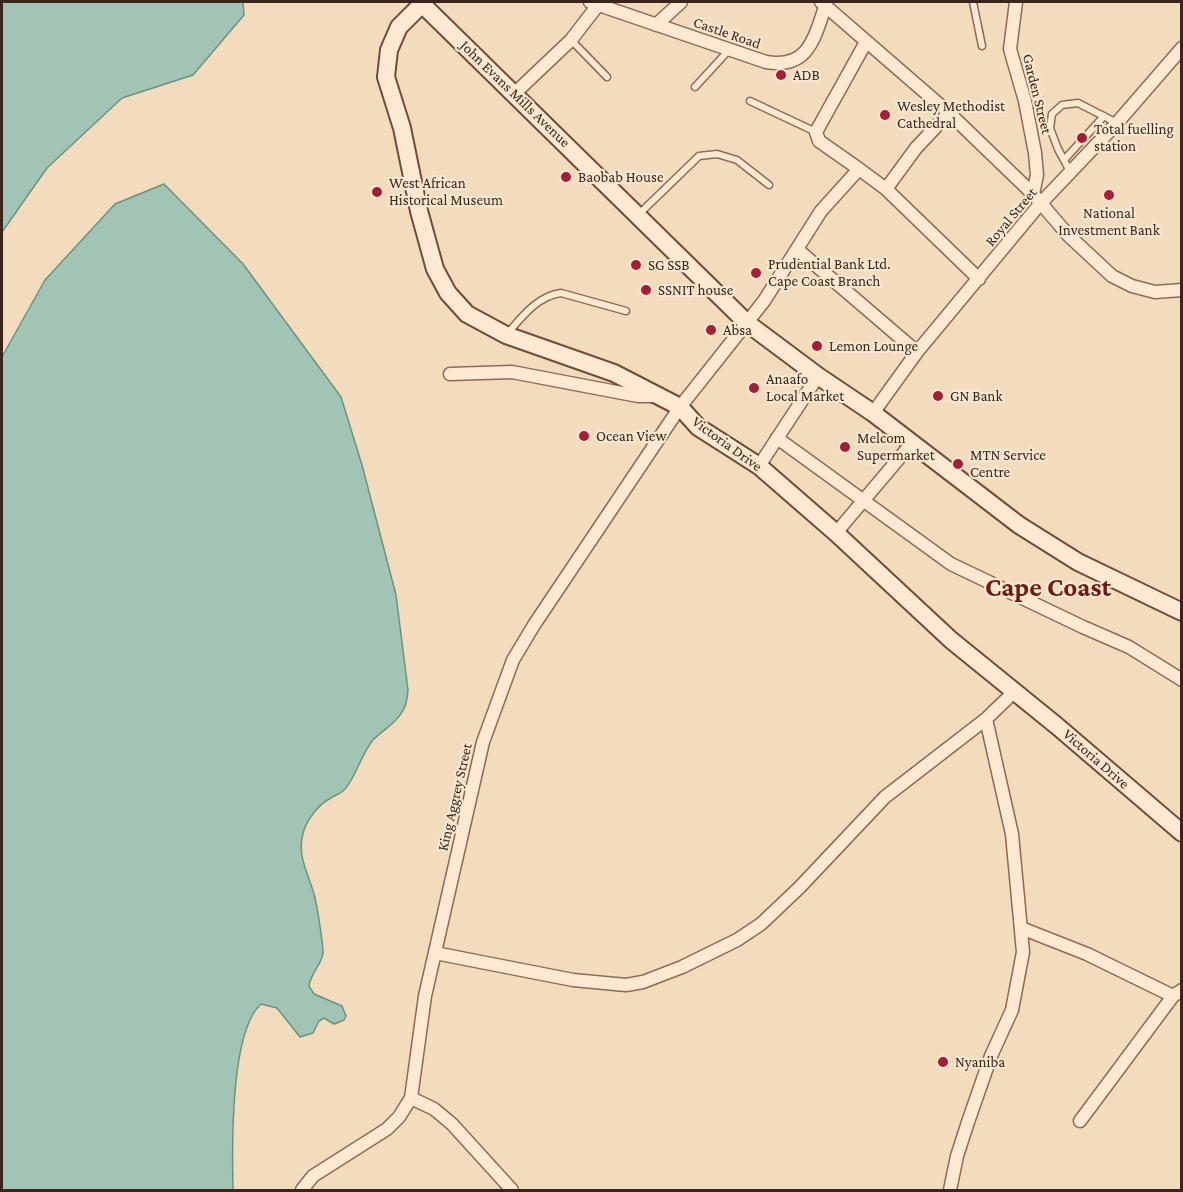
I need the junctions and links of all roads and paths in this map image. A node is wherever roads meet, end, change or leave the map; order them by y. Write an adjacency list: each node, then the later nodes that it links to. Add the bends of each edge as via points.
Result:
1 (681, 2): 7 (street)
2 (973, 2): 10 (lane)
3 (1016, 2): 26 (street, Garden Street, via 1010,49 1035,153)
4 (423, 3): 15 (street, John Evans Mills Avenue); 33 (street, Victoria Drive, via 399,27 389,50 386,77 402,128 419,211 435,269 447,293 466,314)
5 (594, 3): 7 (street, Castle Road); 8 (street)
6 (823, 4): 9 (street); 12 (street, Castle Road, via 812,44 798,58 783,65)
7 (656, 25): 12 (street, Castle Road)
8 (571, 40): 13 (lane); 15 (street)
9 (866, 42): 17 (street); 20 (street)
10 (982, 46)
11 (1182, 48): 19 (street, Royal Street)
12 (729, 50): 14 (lane)
13 (607, 77)
14 (695, 87)
15 (514, 94): 27 (street, John Evans Mills Avenue)
16 (750, 101): 20 (lane)
17 (949, 113): 25 (street, via 916,148); 26 (street)
18 (1104, 116): 19 (lane); 21 (lane); 21 (lane, via 1078,103 1062,105 1052,114 1050,128)
19 (1116, 123): 23 (street, Royal Street)
20 (816, 132): 22 (street, via 819,141)
21 (1064, 160): 23 (lane)
22 (859, 169): 25 (street); 28 (street, King Aggrey Street, via 821,211)
23 (1071, 173): 26 (street, Royal Street)
24 (769, 185): 27 (lane, via 737,160 717,154 699,156)
25 (886, 189): 29 (street)
26 (1037, 199): 29 (street, Royal Street); 30 (street, via 1112,276 1155,292)
27 (638, 215): 32 (street, John Evans Mills Avenue)
28 (798, 250): 32 (street, King Aggrey Street); 34 (street)
29 (979, 279): 34 (street, Royal Street)
30 (1182, 290)
31 (626, 311): 33 (lane, via 561,293 551,294 526,312)
32 (747, 323): 36 (street, John Evans Mills Avenue); 38 (street, King Aggrey Street)
33 (506, 335): 37 (street, Victoria Drive, via 614,373)
34 (917, 352): 39 (street, Royal Street)
35 (450, 374): 37 (street, via 512,372 638,396)
36 (818, 376): 39 (street, John Evans Mills Avenue); 40 (street)
37 (659, 396): 38 (street, Victoria Drive)
38 (680, 407): 42 (street, Victoria Drive, via 698,427); 51 (street, King Aggrey Street, via 513,660 483,742)
39 (873, 413): 41 (street, John Evans Mills Avenue)
40 (777, 438): 42 (street); 43 (street)
41 (912, 443): 43 (street); 45 (street, John Evans Mills Avenue, via 1018,525 1078,561)
42 (759, 466): 44 (street, Victoria Drive)
43 (863, 500): 44 (street); 46 (street, via 951,564 1129,647)
44 (836, 533): 47 (street, Victoria Drive, via 951,640)
45 (1182, 612)
46 (1182, 681)
47 (1015, 691): 48 (street); 49 (street, Victoria Drive)
48 (986, 719): 50 (street, via 1012,834); 51 (street, via 885,797 761,924 682,967 626,985 540,974)
49 (1182, 833)
50 (1021, 928): 52 (street); 57 (street, via 1023,952 1012,1010 972,1111)
51 (435, 953): 53 (street, King Aggrey Street)
52 (1177, 993): 54 (street)
53 (411, 1098): 55 (street, King Aggrey Street, via 387,1129 313,1176); 56 (street, via 434,1109 452,1124)
54 (1080, 1121)
55 (302, 1191)
56 (512, 1191)
57 (950, 1191)

